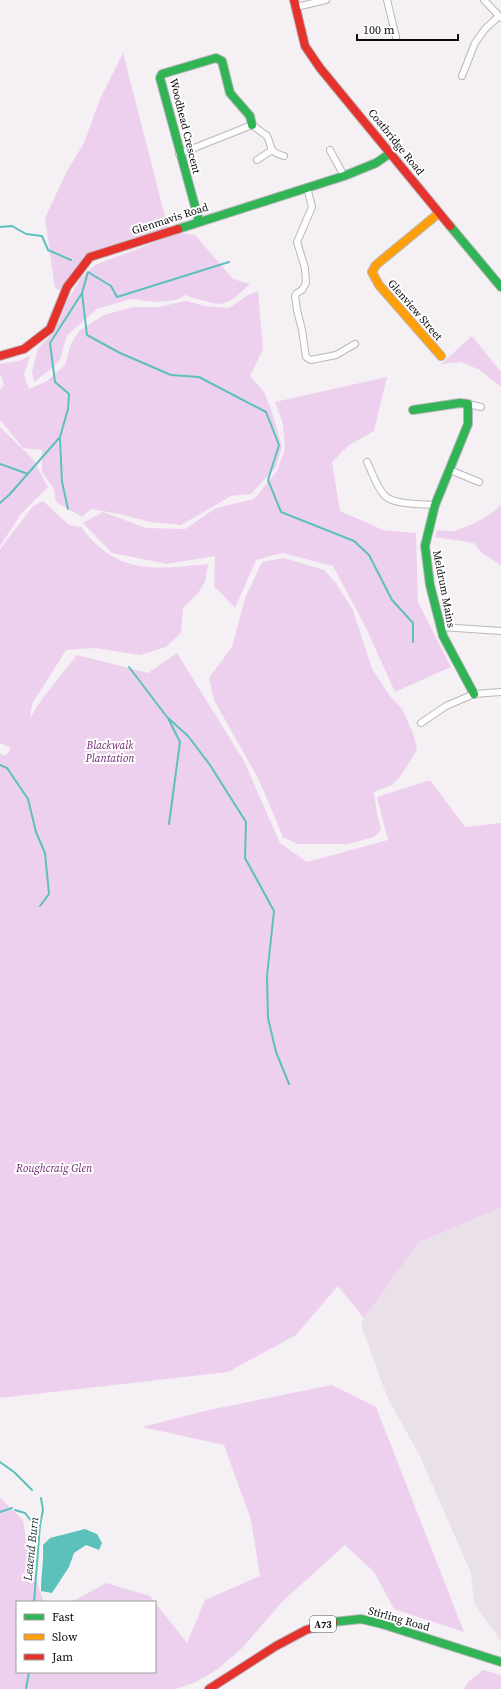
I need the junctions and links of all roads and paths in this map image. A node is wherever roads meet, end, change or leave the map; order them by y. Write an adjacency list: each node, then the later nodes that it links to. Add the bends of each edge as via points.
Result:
1 (326, 0): 4 (street)
2 (387, 0): 6 (street)
3 (484, 0): 5 (street)
4 (295, 3): 12 (main road, Coatbridge Road, via 305,46)
5 (500, 17): 7 (street, via 485,29 475,43)
6 (396, 37)
7 (462, 76)
8 (252, 125): 9 (street, via 267,136); 11 (street); 11 (main road, Woodhead Crescent, via 250,116 230,93 220,58 166,72 160,78)
9 (272, 150): 13 (street); 14 (street)
10 (330, 150): 15 (street)
11 (180, 154): 18 (main road, Woodhead Crescent)
12 (389, 154): 15 (main road, Glenmavis Road, via 376,163); 17 (main road, Coatbridge Road)
13 (284, 156)
14 (257, 160)
15 (344, 176): 16 (main road, Glenmavis Road)
16 (307, 187): 18 (main road, Glenmavis Road); 20 (street, via 312,207 298,242 306,283 295,296 306,357 311,360 336,355)
17 (439, 213): 19 (main road, Coatbridge Road); 22 (main road, Glenview Street, via 376,265 372,272 379,285)
18 (199, 222): 21 (main road, Glenmavis Road, via 90,256 67,287 50,329 24,349)
19 (501, 287)
20 (355, 344)
21 (0, 356)
22 (441, 356)
23 (468, 404): 24 (street); 25 (main road); 27 (main road, Meldrum Mains, via 468,424)
24 (481, 407)
25 (413, 410)
26 (367, 462): 29 (street, via 386,496 393,500)
27 (450, 470): 28 (street); 29 (main road, Meldrum Mains)
28 (479, 482)
29 (435, 505): 30 (main road, Meldrum Mains, via 425,546 430,585)
30 (440, 626): 31 (street); 33 (main road, Meldrum Mains)
31 (501, 630)
32 (501, 692): 33 (street)
33 (474, 694): 34 (street, via 446,706)
34 (420, 723)
35 (501, 1662): 36 (main road, Stirling Road / A73, via 382,1624 361,1619 339,1620 300,1633)
36 (209, 1689)

